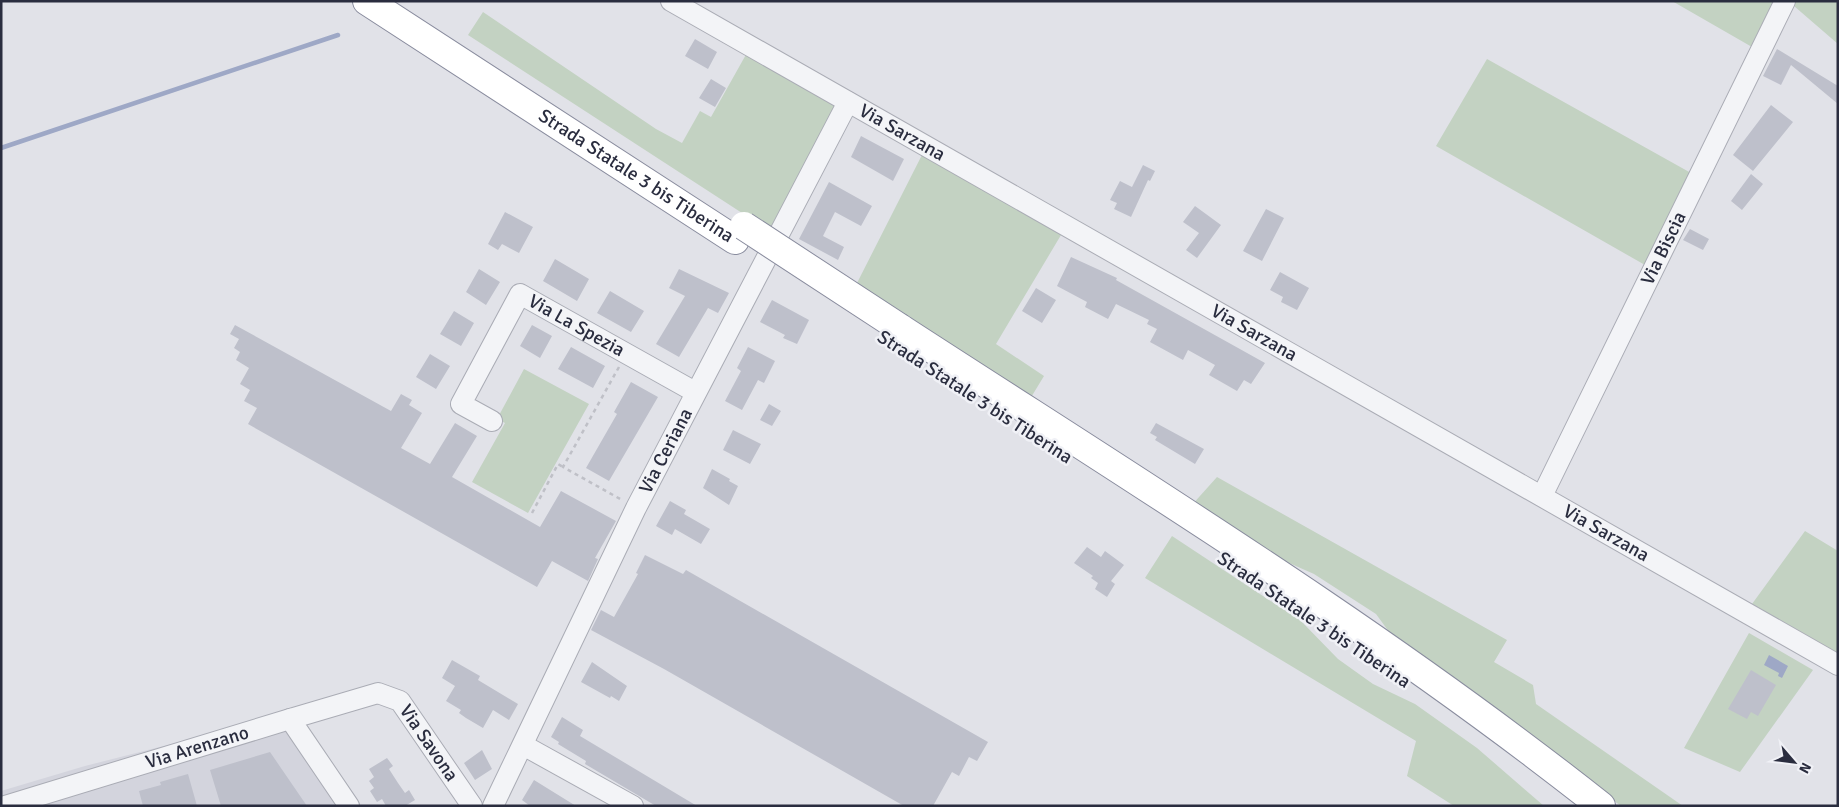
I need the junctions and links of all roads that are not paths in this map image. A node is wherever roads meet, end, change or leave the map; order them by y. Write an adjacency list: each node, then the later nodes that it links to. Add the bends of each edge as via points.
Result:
1 (367, 1): 6 (highway, Strada Statale 3 bis Tiberina)
2 (398, 1): 6 (highway, Strada Statale 3 bis Tiberina)
3 (671, 1): 5 (street, Via Sarzana)
4 (1785, 1): 10 (street, Via Biscia)
5 (848, 102): 8 (street, Via Ceriana); 10 (street, Via Sarzana)
6 (739, 233): 7 (highway, Strada Statale 3 bis Tiberina)
7 (895, 334): 19 (highway, Strada Statale 3 bis Tiberina, via 1371,656 1515,758); 20 (highway, Strada Statale 3 bis Tiberina, via 1381,642 1524,745)
8 (695, 392): 9 (street, Via La Spezia, via 520,294 461,404); 13 (street, Via Ceriana)
9 (492, 421)
10 (1542, 496): 11 (street, Via Sarzana)
11 (1838, 665)
12 (290, 719): 15 (street, Via Arenzano); 16 (street); 17 (street, Via Savona, via 378,693 400,701)
13 (523, 745): 14 (street); 18 (street, Via Ceriana)
14 (624, 804)
15 (5, 806)
16 (348, 806)
17 (472, 806)
18 (493, 806)
19 (1575, 806)
20 (1602, 806)

